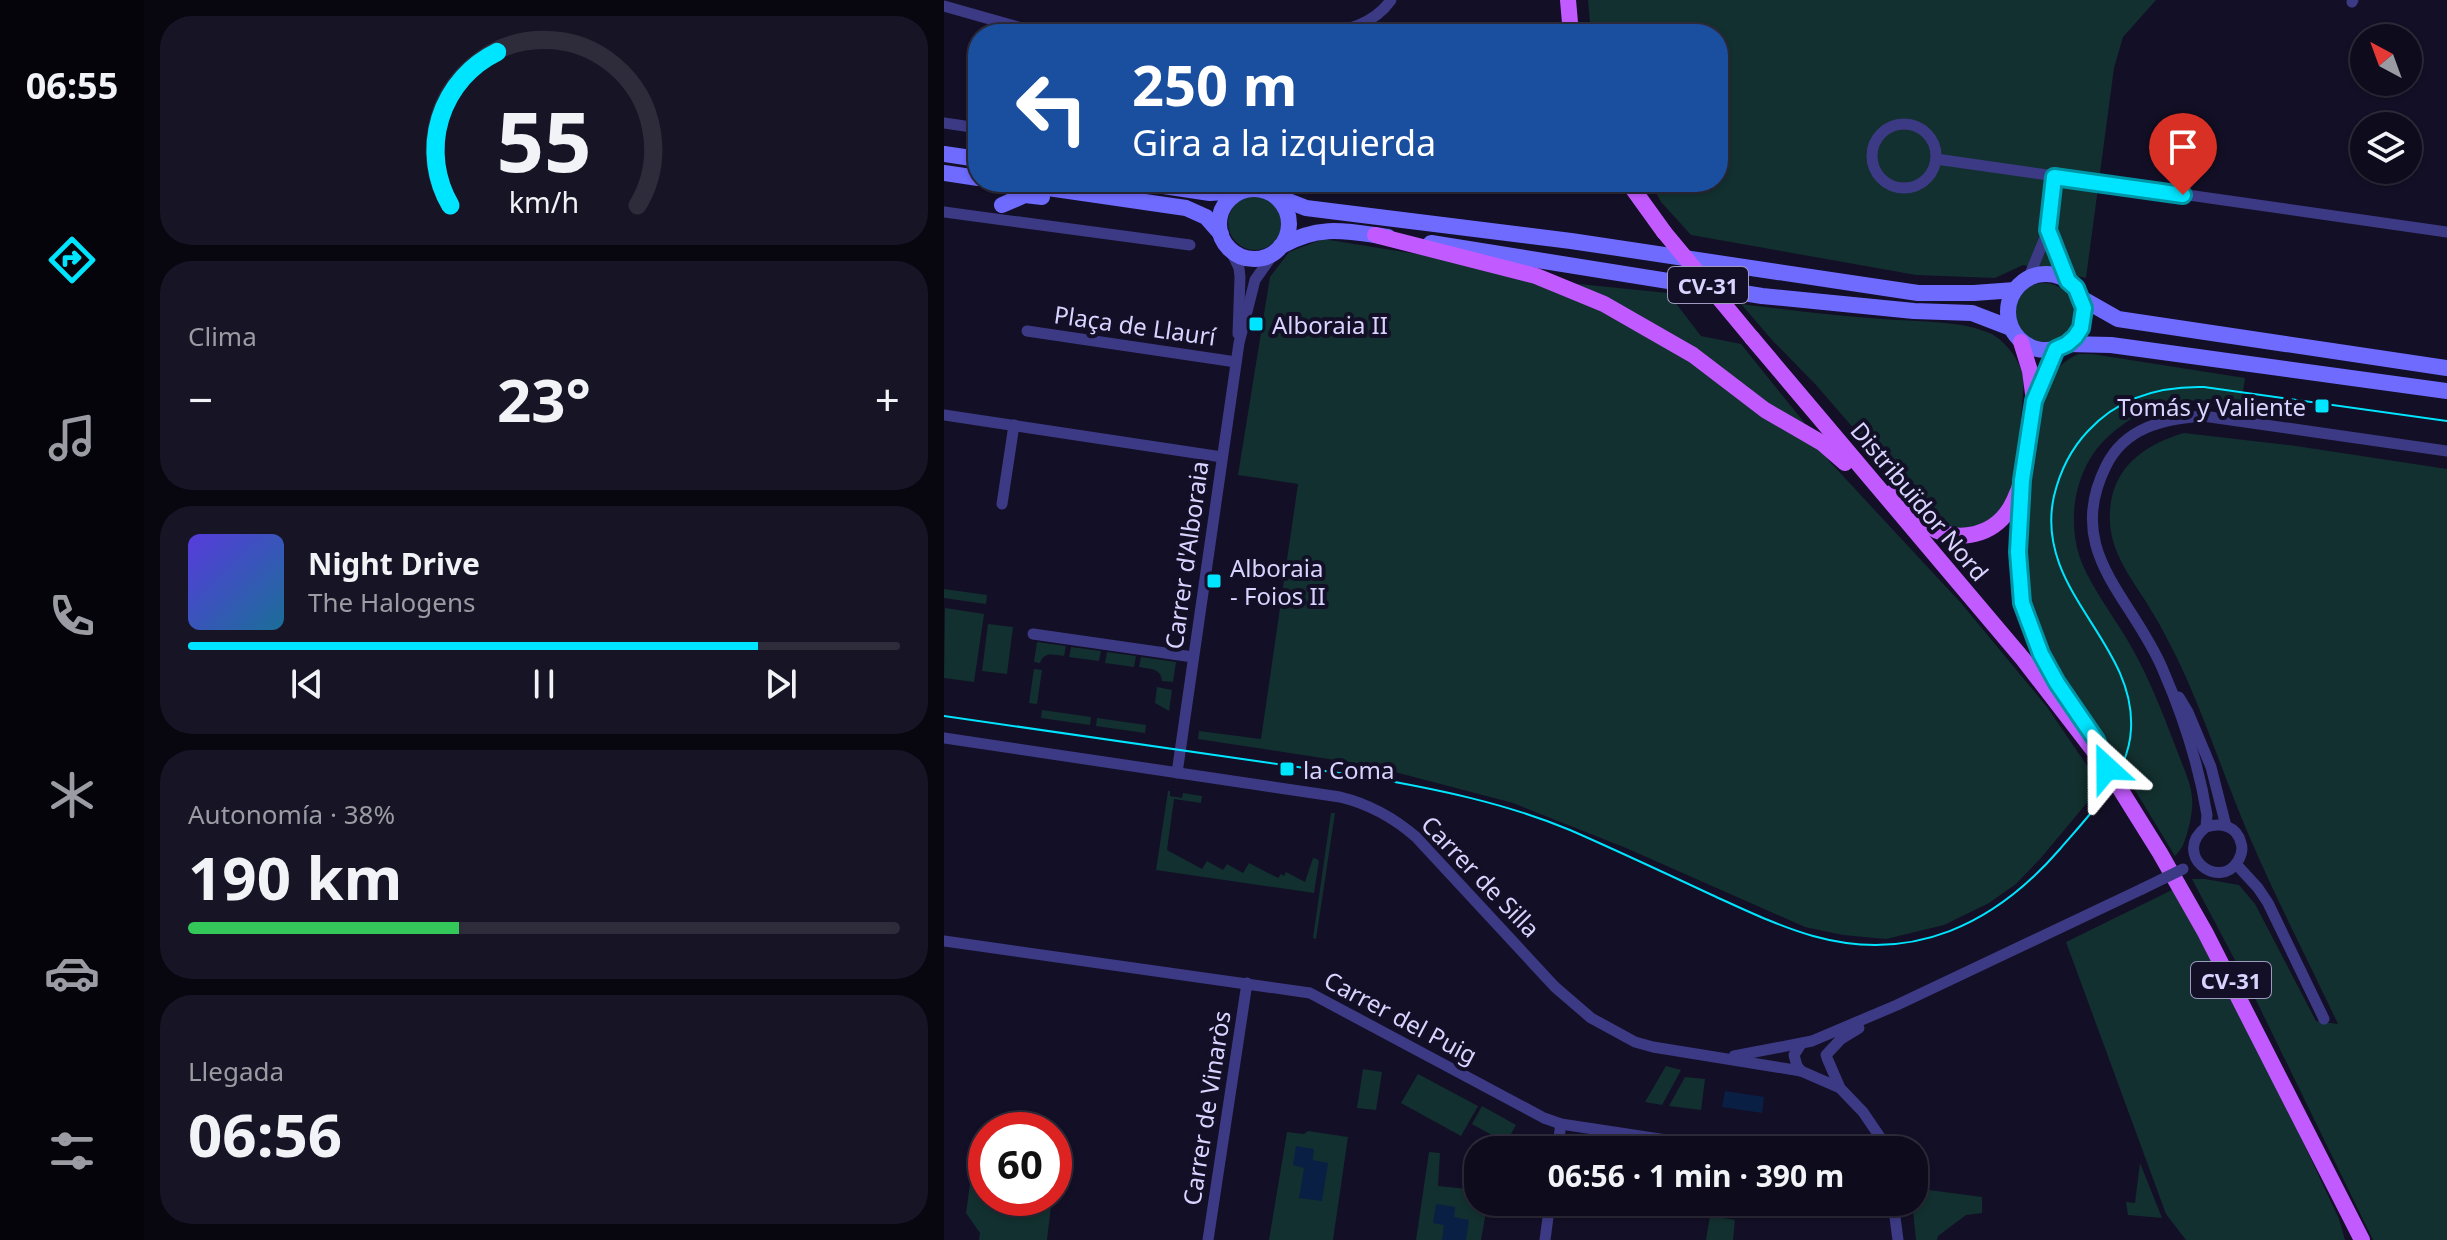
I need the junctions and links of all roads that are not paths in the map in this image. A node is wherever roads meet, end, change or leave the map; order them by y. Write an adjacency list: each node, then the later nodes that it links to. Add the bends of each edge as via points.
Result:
1 (1391, 0): 5 (street)
2 (1568, 0): 6 (main road)
3 (944, 6): 4 (street)
4 (1008, 24)
5 (1363, 24)
6 (1570, 24)
7 (944, 123): 8 (street)
8 (968, 127)
9 (944, 154): 10 (main road)
10 (968, 158)
11 (1936, 159): 11 (street, via 1931,138 1913,125 1890,127 1872,153 1878,174 1895,187 1917,186); 14 (street)
12 (944, 173): 13 (main road)
13 (968, 177)
14 (2054, 177): 25 (street); 26 (street)
15 (1077, 192): 20 (main road)
16 (1240, 192): 27 (main road, via 1221,212)
17 (1270, 192): 19 (main road)
18 (1635, 192): 48 (main road, Distribuïdor Nord / CV-31, bridge)
19 (1278, 197): 31 (main road, via 1290,226); 34 (main road, via 1316,209 1918,293)
20 (1120, 198): 21 (main road, via 1094,203 1025,195); 27 (main road, via 1195,211)
21 (1002, 205): 23 (street); 24 (street)
22 (944, 212): 23 (street)
23 (987, 217): 24 (street)
24 (1012, 221): 29 (street)
25 (2048, 230): 32 (street); 33 (street)
26 (2447, 232)
27 (1221, 234): 30 (main road)
28 (1375, 235): 31 (main road, via 1328,230 1303,235); 37 (main road, via 1762,296 1972,313); 48 (main road, via 1536,276 1604,304 1693,355)
29 (1190, 245)
30 (1230, 249): 31 (main road, via 1252,259); 38 (street, Carrer d'Alboraia, via 1240,277)
31 (1278, 250): 38 (street, Carrer d'Alboraia, via 1255,280)
32 (2028, 279): 33 (main road, via 2041,274); 34 (main road)
33 (2068, 281): 35 (main road)
34 (2015, 290): 37 (main road, via 2008,309)
35 (2081, 298): 39 (main road, via 2081,328); 41 (main road, via 2118,319)
36 (1027, 331): 40 (street, Plaça de Llaurí)
37 (2016, 335): 39 (main road, via 2031,348); 43 (main road, via 2030,371)
38 (1239, 343): 40 (street, Carrer d'Alboraia)
39 (2062, 347): 42 (main road, via 2111,345); 43 (main road)
40 (1236, 362): 47 (street, Carrer d'Alboraia)
41 (2447, 368)
42 (2447, 391)
43 (2034, 401): 49 (main road)
44 (944, 415): 45 (street)
45 (1014, 425): 47 (street); 50 (street)
46 (2447, 451): 53 (street, via 2203,416 2169,419 2139,430 2112,454 2096,486 2092,539)
47 (1222, 457): 52 (street, Carrer d'Alboraia)
48 (1867, 477): 49 (main road, via 1930,527 1957,537 1989,529 2003,518); 55 (main road, Distribuïdor Nord / CV-31, via 2023,659)
49 (2022, 480): 55 (main road, via 2022,603 2041,654 2096,740)
50 (1002, 504)
51 (1033, 634): 52 (street)
52 (1193, 657): 56 (street, Carrer d'Alboraia)
53 (2163, 669): 57 (street, via 2211,767); 58 (street, via 2196,768)
54 (944, 738): 56 (street, Carrer de Silla)
55 (2107, 768): 76 (main road, Distribuïdor Nord / CV-31, via 2243,1002)
56 (1177, 773): 69 (street, Carrer de Silla, via 1340,797 1372,807 1416,837 1549,981 1591,1018 1653,1047)
57 (2226, 826): 58 (street); 60 (street, via 2241,842)
58 (2206, 827): 59 (street, via 2196,838)
59 (2194, 853): 61 (street, Carrer de Silla); 62 (street)
60 (2236, 864): 62 (street, via 2223,872); 66 (street, via 2268,903)
61 (2183, 869): 62 (street, Carrer de Silla); 65 (street, Carrer de Silla, bridge)
62 (2208, 870)
63 (944, 941): 64 (street, Carrer del Puig)
64 (1247, 983): 72 (street, Carrer del Puig, via 1310,993); 79 (street, Carrer de Vinaròs)
65 (1897, 1005): 67 (street, Carrer de Silla); 68 (street, Carrer de Silla, via 1841,1039)
66 (2324, 1019)
67 (1806, 1043): 68 (street, via 1821,1046); 69 (street, Carrer de Silla); 70 (street, via 1794,1055)
68 (1827, 1056): 70 (street, via 1822,1069); 71 (street)
69 (1724, 1057): 70 (street, Carrer de Silla)
70 (1806, 1073): 71 (street, Carrer de Silla)
71 (1840, 1088): 75 (street)
72 (1561, 1124): 73 (street); 74 (street, Carrer del Puig)
73 (1559, 1136)
74 (1640, 1136)
75 (1879, 1136)
76 (2340, 1200): 82 (main road, Distribuïdor Nord / CV-31); 83 (main road, Distribuïdor Nord / CV-31)
77 (1548, 1216): 80 (street)
78 (1895, 1216): 81 (street)
79 (1208, 1240)
80 (1545, 1240)
81 (1898, 1240)
82 (2354, 1240)
83 (2362, 1240)

